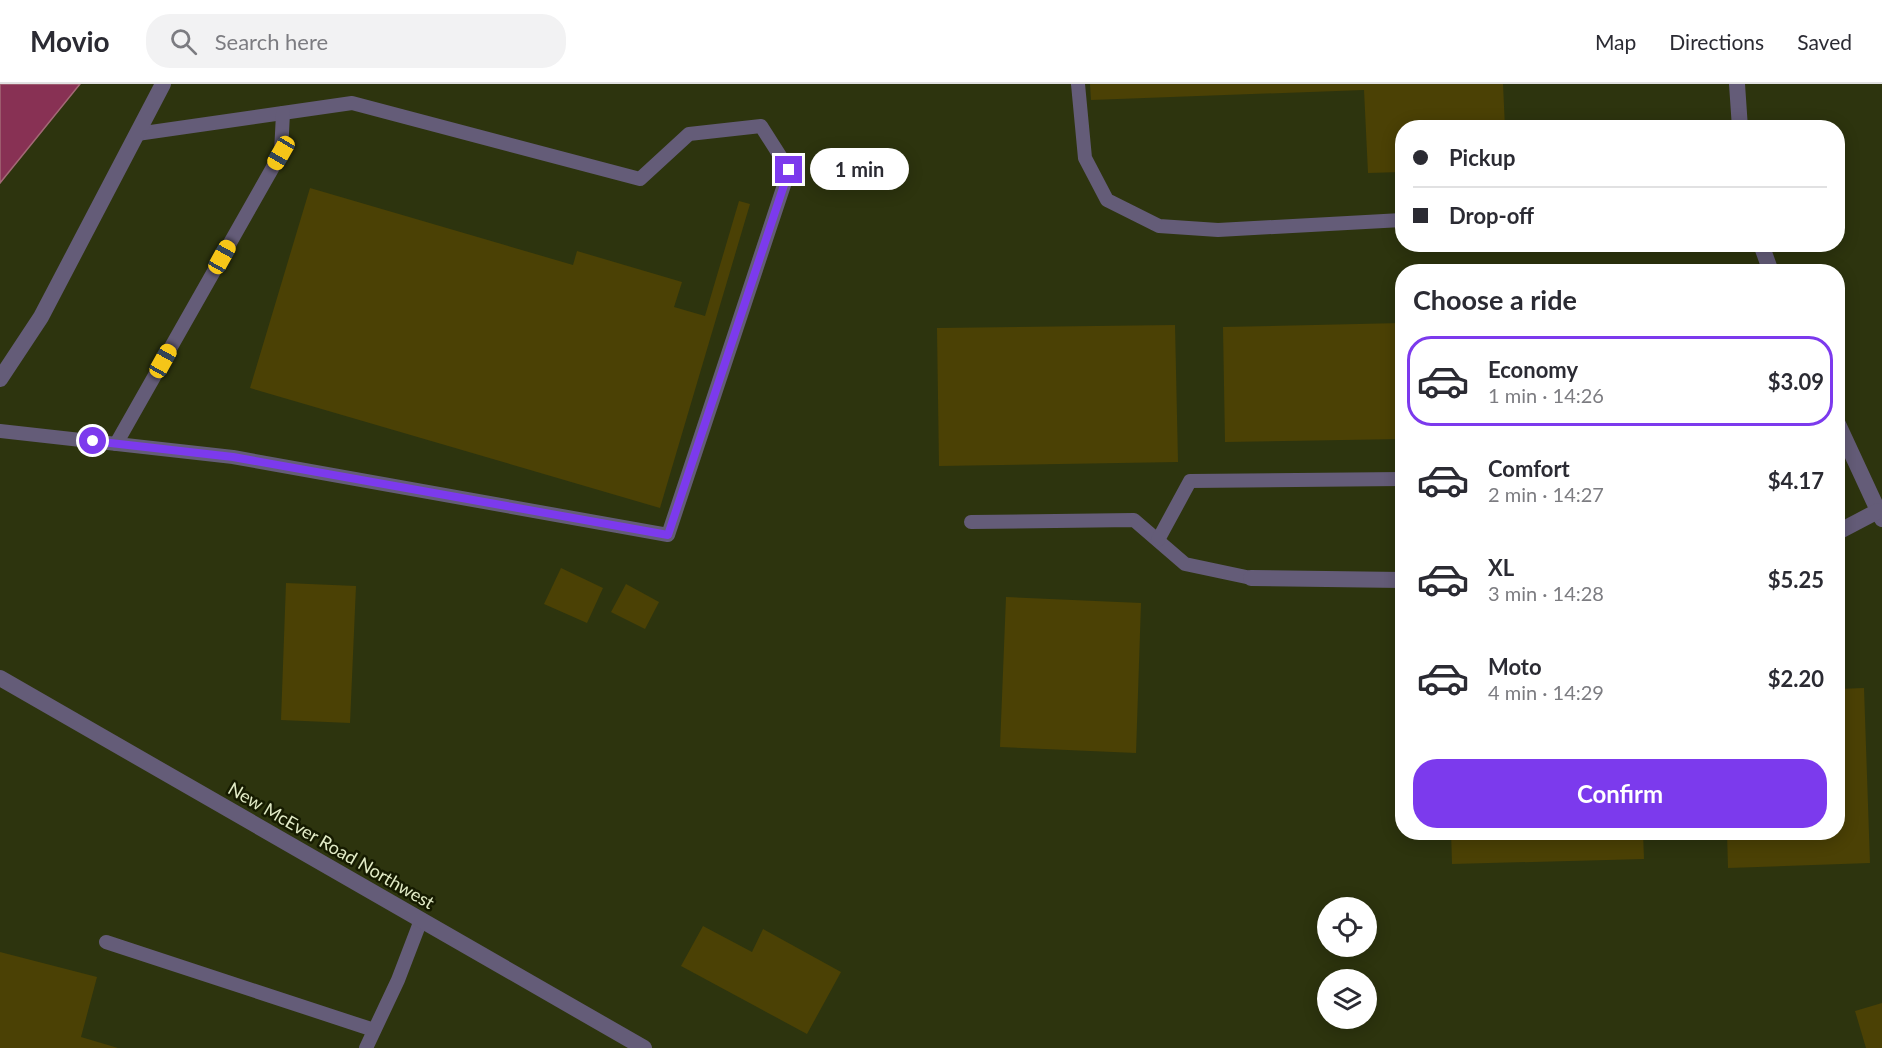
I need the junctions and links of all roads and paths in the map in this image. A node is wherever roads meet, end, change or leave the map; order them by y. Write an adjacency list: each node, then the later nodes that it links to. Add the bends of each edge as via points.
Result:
1 (163, 84): 6 (street)
2 (1078, 84): 7 (lane, via 1084,158 1107,201 1160,226 1218,230)
3 (1737, 84): 5 (street)
4 (283, 113): 6 (lane); 11 (lane, via 281,153); 11 (lane, via 352,103 640,179 689,134 761,126 789,170 668,535 233,457)
5 (1739, 120)
6 (136, 134): 8 (street, via 41,317)
7 (1395, 220)
8 (0, 379)
9 (0, 431): 11 (lane)
10 (1845, 439): 13 (street)
11 (116, 444)
12 (1395, 479): 16 (lane, via 1190,481)
13 (1880, 515): 15 (street)
14 (971, 522): 16 (lane, via 1134,520)
15 (1845, 529)
16 (1158, 540): 17 (lane, via 1185,564)
17 (1251, 578): 18 (street)
18 (1395, 580)
19 (0, 678): 20 (street, New McEver Road Northwest)
20 (421, 920): 22 (lane); 24 (street, New McEver Road Northwest)
21 (106, 942): 22 (lane)
22 (374, 1030): 23 (lane)
23 (366, 1048)
24 (644, 1048)

